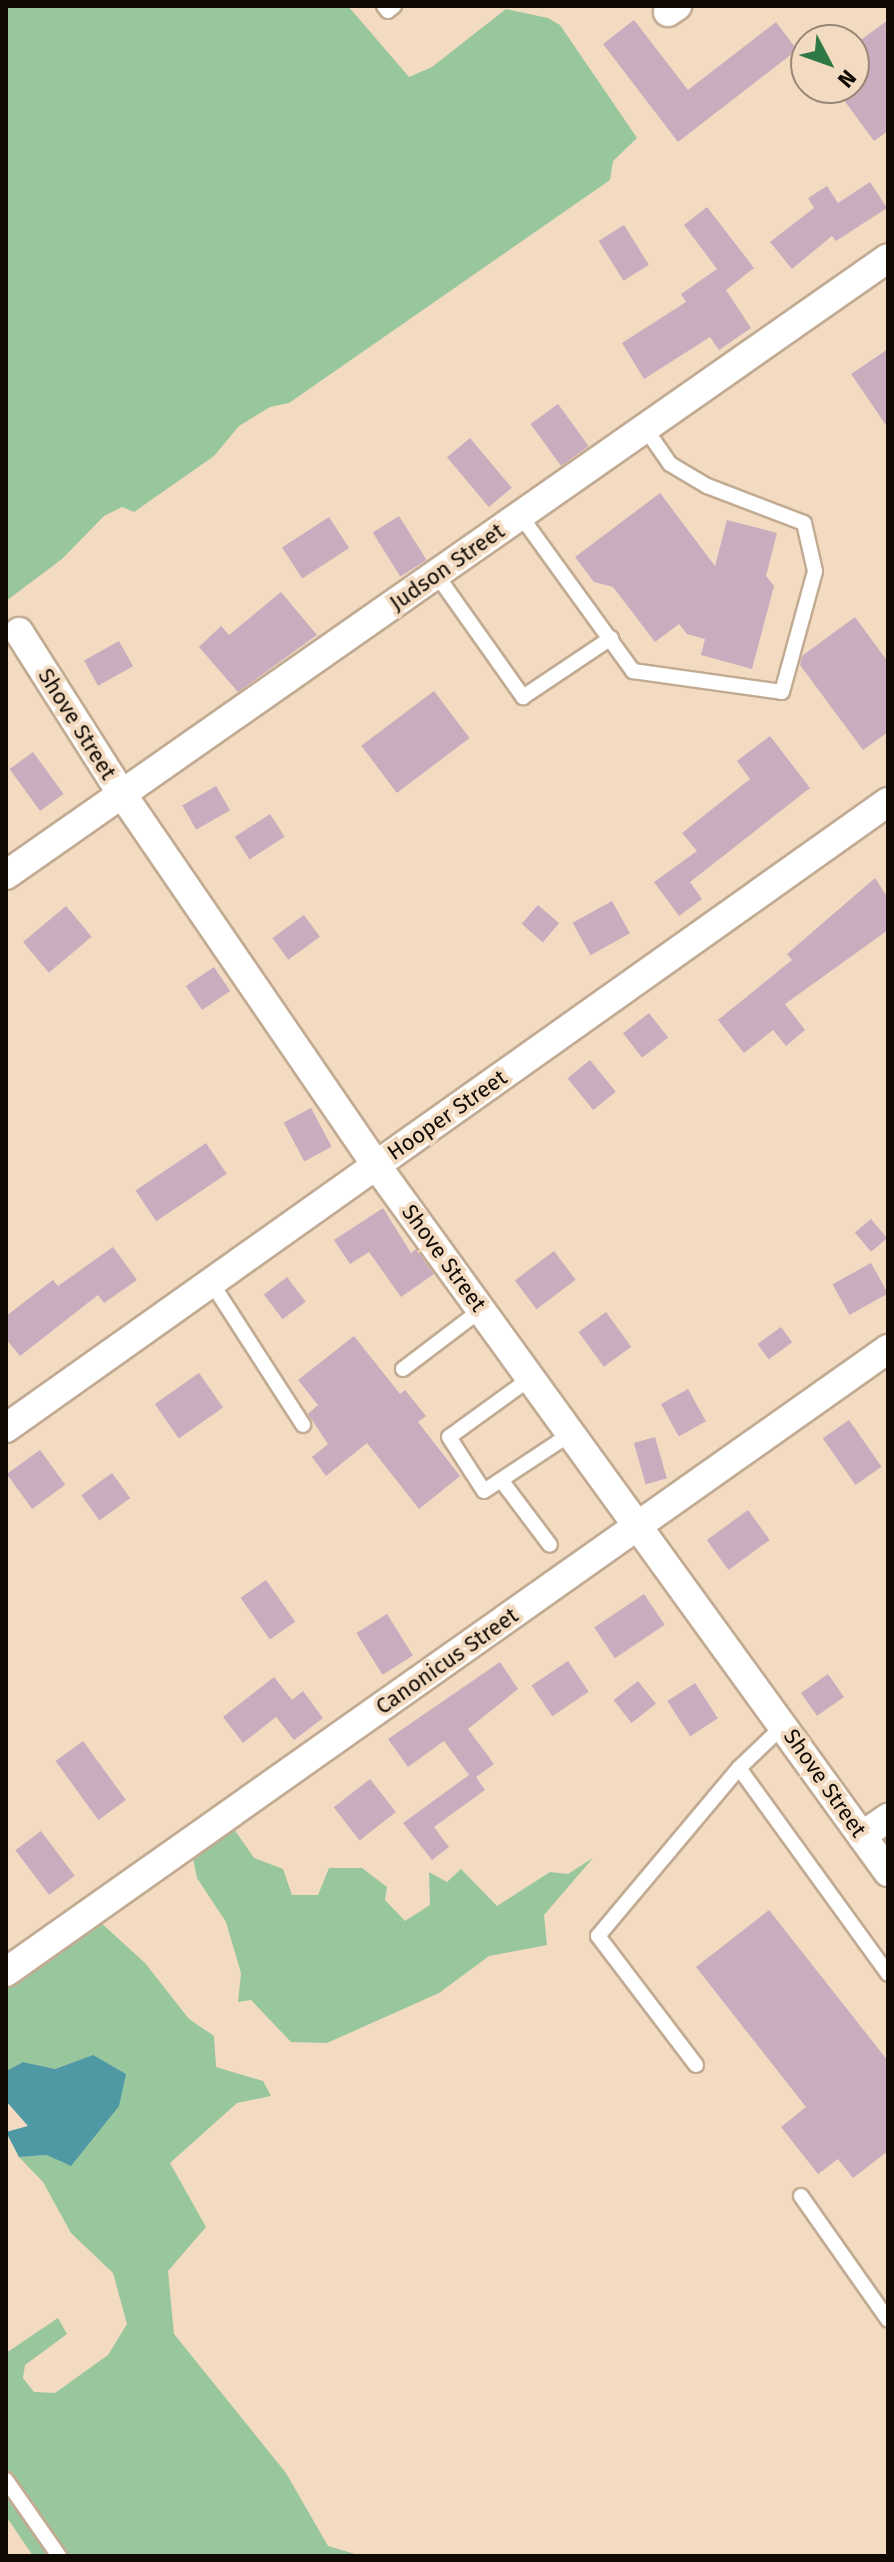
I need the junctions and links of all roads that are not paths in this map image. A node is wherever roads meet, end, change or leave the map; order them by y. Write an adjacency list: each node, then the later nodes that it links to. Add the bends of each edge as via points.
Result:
1 (888, 258): 2 (street, Judson Street)
2 (645, 428): 3 (street, Judson Street); 6 (lane, via 670,464 707,486 804,523 815,571 782,692 633,671)
3 (520, 515): 4 (street, Judson Street); 6 (lane)
4 (436, 574): 6 (lane, via 523,697); 7 (street, Judson Street)
5 (12, 626): 7 (street, Shove Street)
6 (611, 638)
7 (122, 794): 9 (street, Judson Street); 10 (street, Shove Street)
8 (888, 802): 10 (street, Hooper Street)
9 (6, 875)
10 (376, 1165): 11 (street, Hooper Street); 12 (street, Shove Street)
11 (211, 1282): 16 (lane); 17 (street, Hooper Street)
12 (482, 1309): 14 (lane); 15 (street, Shove Street)
13 (888, 1349): 20 (street, Canonicus Street)
14 (403, 1369)
15 (532, 1377): 18 (street, Shove Street); 19 (lane, via 449,1437 484,1491)
16 (303, 1425)
17 (6, 1428)
18 (573, 1433): 19 (lane); 20 (street, Shove Street)
19 (501, 1480): 21 (lane)
20 (640, 1524): 22 (street, Shove Street); 27 (street, Canonicus Street)
21 (550, 1545)
22 (784, 1725): 23 (lane); 25 (street, Shove Street)
23 (739, 1768): 28 (lane); 29 (lane, via 598,1936)
24 (888, 1818): 25 (street)
25 (862, 1836): 26 (street, Shove Street)
26 (888, 1872)
27 (6, 1972)
28 (888, 1974)
29 (696, 2065)
30 (801, 2196): 31 (lane)
31 (888, 2320)
32 (6, 2480): 33 (lane)
33 (59, 2556)

